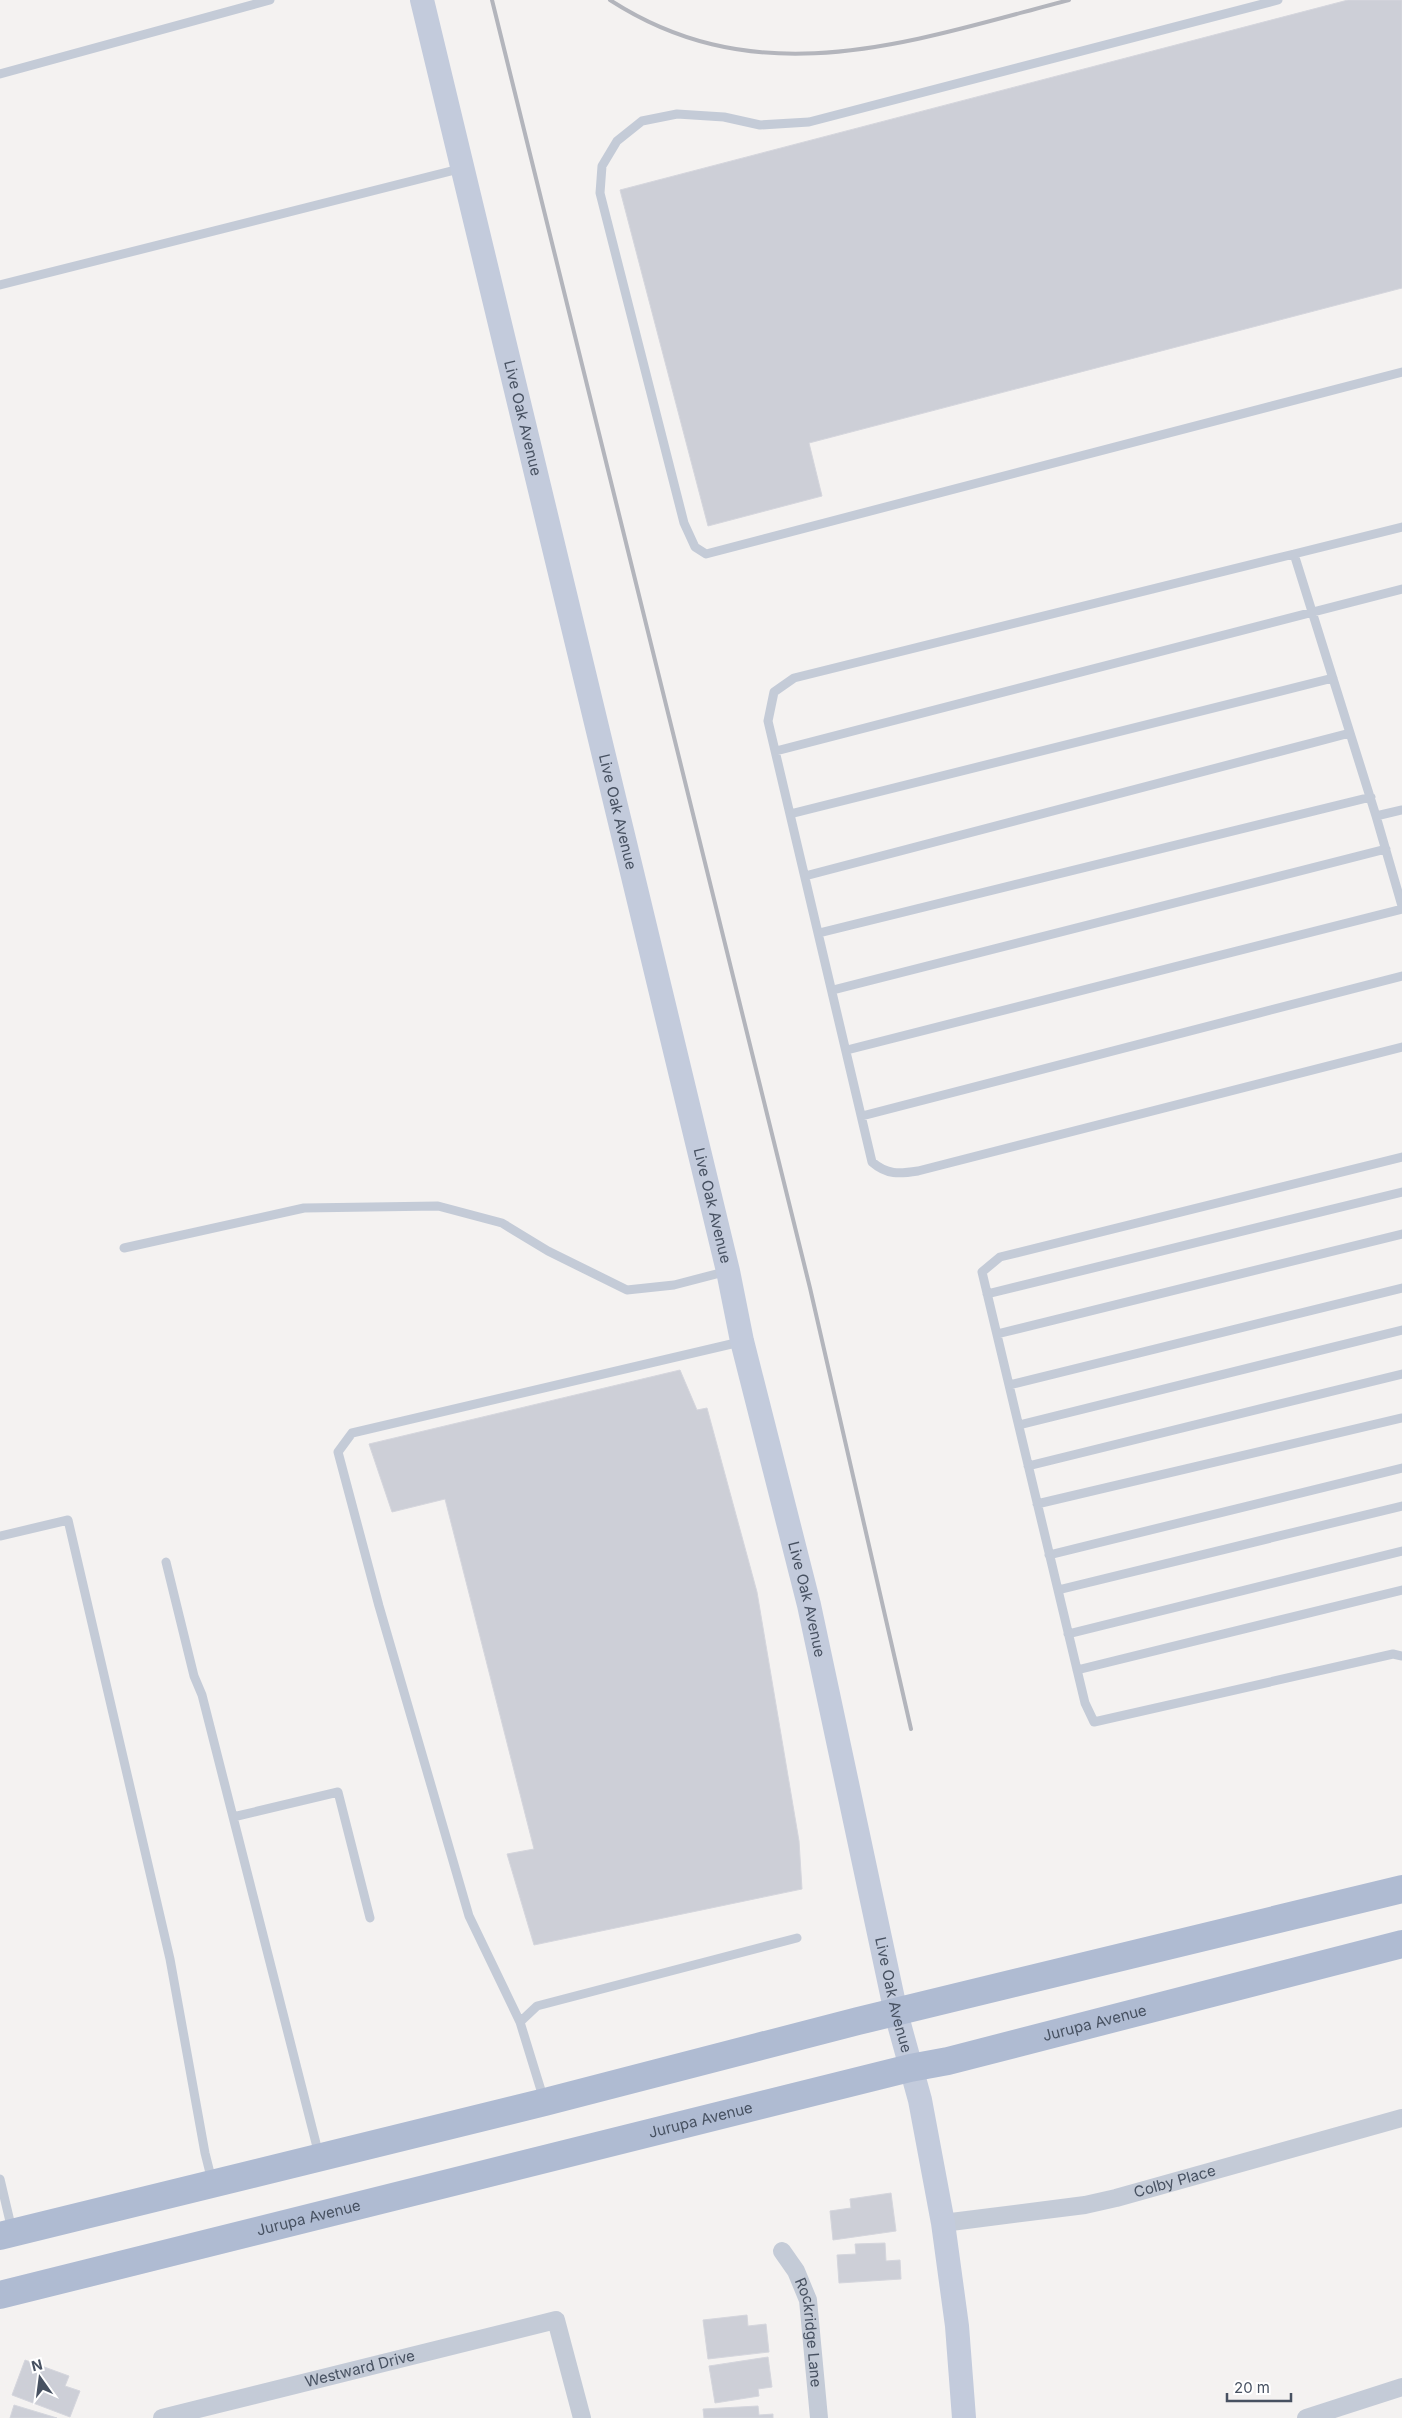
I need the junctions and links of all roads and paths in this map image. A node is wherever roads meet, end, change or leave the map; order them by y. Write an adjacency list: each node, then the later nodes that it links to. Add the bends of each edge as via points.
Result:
1 (270, 0): 4 (lane)
2 (422, 0): 5 (street, Live Oak Avenue)
3 (1278, 0): 7 (lane, via 809,122 760,125 724,117 677,114 642,121 617,141 602,166 600,193 684,523 695,547 706,554)
4 (0, 74)
5 (463, 168): 6 (lane); 32 (street, Live Oak Avenue)
6 (0, 284)
7 (1402, 372)
8 (1402, 527): 9 (lane)
9 (1294, 554): 11 (lane); 14 (lane, via 794,678 774,692 768,721)
10 (1402, 589): 11 (lane)
11 (1312, 611): 12 (lane); 14 (lane)
12 (1333, 678): 13 (lane); 17 (lane)
13 (1350, 733): 15 (lane); 20 (lane)
14 (776, 751): 17 (lane)
15 (1370, 797): 18 (lane); 22 (lane)
16 (1402, 810): 18 (lane)
17 (790, 814): 20 (lane)
18 (1376, 816): 19 (lane)
19 (1386, 849): 21 (lane); 24 (lane)
20 (805, 876): 22 (lane)
21 (1402, 908): 26 (lane)
22 (819, 933): 24 (lane)
23 (1402, 976): 27 (lane)
24 (832, 990): 26 (lane)
25 (1402, 1047): 27 (lane, via 897,1174 882,1170 872,1162)
26 (847, 1050): 27 (lane)
27 (862, 1116)
28 (1402, 1156): 34 (lane, via 1000,1257 982,1272)
29 (1402, 1192): 34 (lane)
30 (1402, 1234): 36 (lane)
31 (124, 1248): 32 (lane, via 304,1208 438,1206 502,1223 548,1251 627,1290 674,1285)
32 (728, 1271): 37 (street, Live Oak Avenue)
33 (1402, 1288): 39 (lane)
34 (987, 1294): 36 (lane)
35 (1402, 1330): 41 (lane)
36 (997, 1334): 39 (lane)
37 (742, 1341): 60 (street, Live Oak Avenue, via 809,1604); 61 (lane, via 352,1433 338,1452 379,1606 470,1916)
38 (1402, 1374): 42 (lane)
39 (1009, 1385): 41 (lane)
40 (1402, 1418): 44 (lane)
41 (1018, 1425): 42 (lane)
42 (1028, 1466): 44 (lane)
43 (1402, 1468): 48 (lane)
44 (1037, 1504): 48 (lane)
45 (1402, 1506): 50 (lane)
46 (0, 1536): 67 (lane, via 68,1520 170,1959)
47 (1402, 1551): 52 (lane)
48 (1050, 1555): 50 (lane)
49 (166, 1562): 55 (lane)
50 (1058, 1590): 52 (lane)
51 (1402, 1590): 54 (lane)
52 (1068, 1634): 54 (lane)
53 (1399, 1654): 54 (lane, via 1094,1722 1085,1703)
54 (1077, 1670)
55 (233, 1817): 57 (lane, via 338,1792); 65 (lane)
56 (1402, 1889): 60 (main road)
57 (370, 1918)
58 (797, 1938): 61 (lane, via 537,2006)
59 (1402, 1944): 62 (main road, Jurupa Avenue)
60 (896, 2013): 62 (street, Live Oak Avenue); 63 (main road)
61 (520, 2022): 63 (lane)
62 (910, 2068): 68 (street, Live Oak Avenue, via 920,2100); 71 (main road, Jurupa Avenue)
63 (545, 2102): 65 (main road)
64 (1402, 2118): 68 (street, Colby Place, via 1108,2200)
65 (320, 2157): 67 (main road)
66 (0, 2179): 69 (lane)
67 (213, 2184): 69 (main road)
68 (943, 2223): 76 (street, Live Oak Avenue, via 957,2326)
69 (6, 2234)
70 (782, 2251): 75 (street, Rockridge Lane, via 796,2271 808,2300)
71 (0, 2295)
72 (1402, 2387): 77 (street)
73 (162, 2418): 74 (street, Westward Drive, via 556,2320)
74 (582, 2418)
75 (819, 2418)
76 (964, 2418)
77 (1306, 2418)

